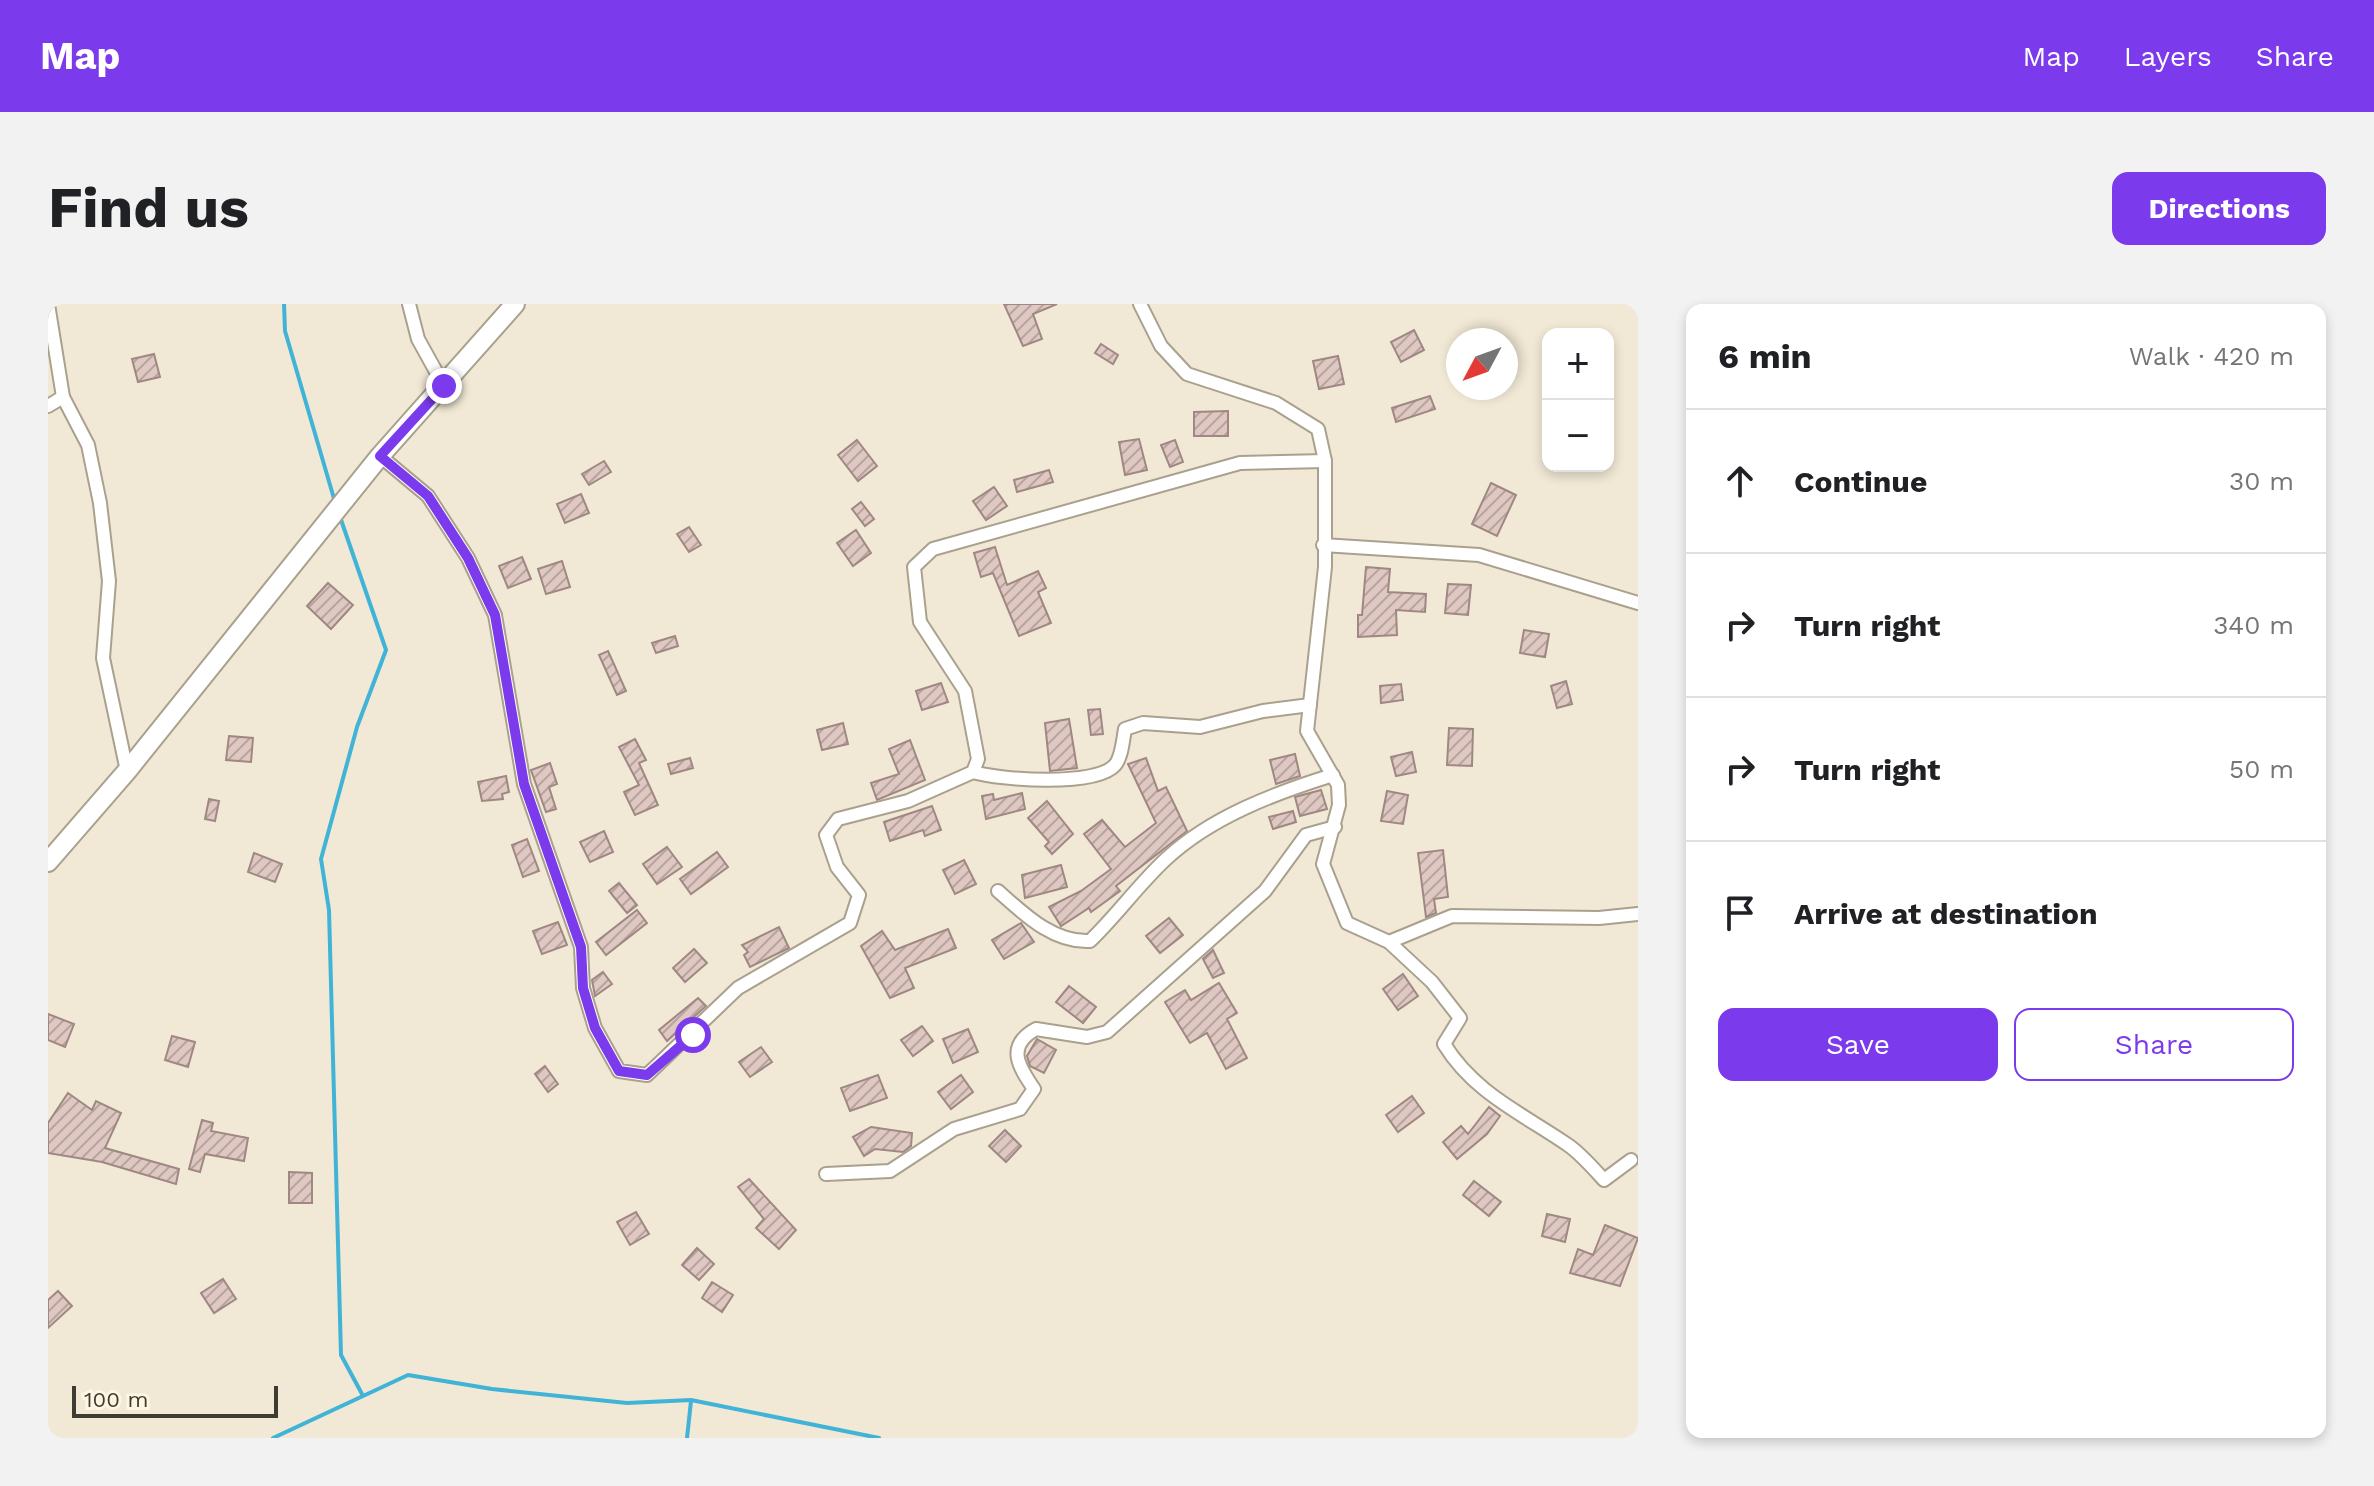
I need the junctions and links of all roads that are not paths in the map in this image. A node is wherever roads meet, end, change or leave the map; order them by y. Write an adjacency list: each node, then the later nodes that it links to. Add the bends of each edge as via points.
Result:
1 (48, 304): 6 (street)
2 (409, 304): 5 (street, via 418,339)
3 (515, 304): 5 (main road)
4 (1140, 304): 9 (street, via 1161,346 1187,374 1276,403 1318,429)
5 (444, 386): 8 (main road)
6 (63, 397): 7 (street); 13 (street, via 88,445 100,503 109,581 103,658)
7 (48, 406)
8 (380, 456): 13 (main road); 14 (street, via 428,496 468,558 495,615 524,784 581,947 583,988 595,1028 619,1071 647,1075 738,988 850,923 859,895 837,867 826,835 838,819 908,801)
9 (1325, 461): 10 (street); 14 (street, via 1240,463 933,549 914,567 920,622 965,691 978,759)
10 (1323, 545): 11 (street, via 1479,555); 12 (street)
11 (1638, 603)
12 (1310, 705): 14 (street, via 1200,727 1143,723 1125,729 1118,762 1108,772 1088,777); 15 (street, via 1307,731)
13 (127, 771): 17 (main road)
14 (973, 772)
15 (1333, 775): 16 (street, via 1339,805); 18 (street, via 1241,810 1179,849 1090,941 1071,942 1041,927)
16 (1335, 827): 20 (street, via 1323,864 1334,897 1347,923); 22 (street, via 1306,835 1265,891 1107,1032 1087,1037 1029,1032 1016,1062 1034,1089 1020,1109 954,1129 890,1171)
17 (48, 862)
18 (998, 891)
19 (1638, 914): 20 (street, via 1452,916)
20 (1389, 942): 21 (street, via 1432,982 1460,1018 1444,1044 1459,1068 1570,1146 1604,1180)
21 (1631, 1160)
22 (826, 1174)

